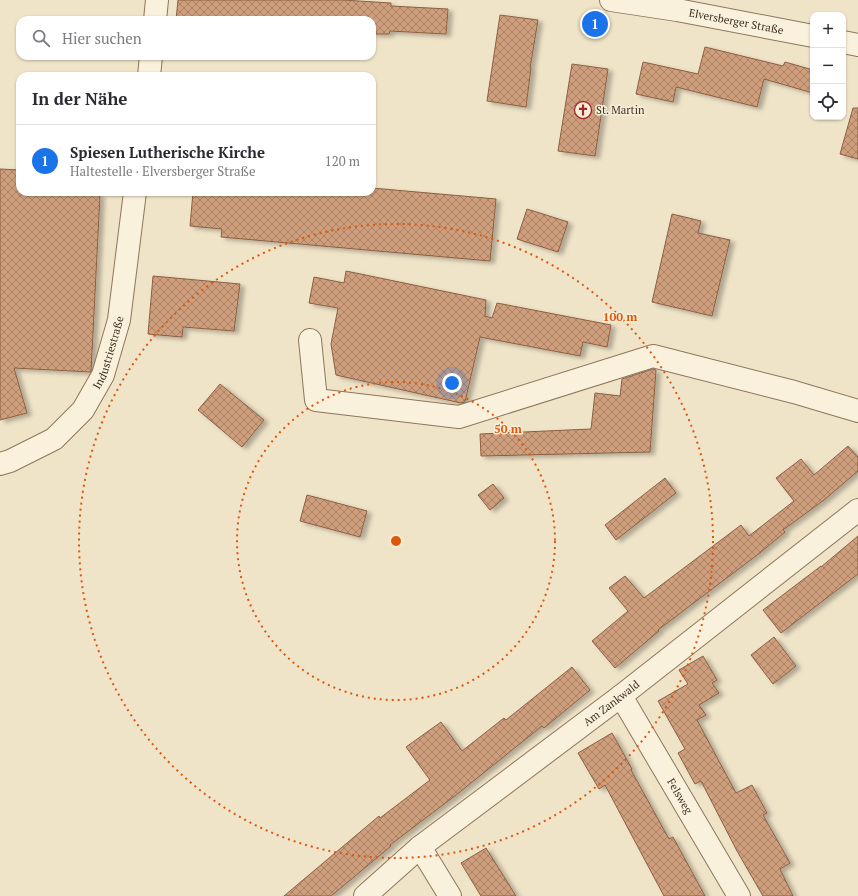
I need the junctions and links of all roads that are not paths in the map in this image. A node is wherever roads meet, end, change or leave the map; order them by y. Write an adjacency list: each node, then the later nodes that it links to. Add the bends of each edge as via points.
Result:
1 (157, 0): 3 (street)
2 (611, 0): 4 (street, Elversberger Straße)
3 (155, 16)
4 (810, 35)
5 (846, 43): 6 (street)
6 (858, 45)
7 (151, 60): 8 (street)
8 (149, 72)
9 (134, 196): 12 (street, Industriestraße, via 119,320 103,375 83,410 54,439)
10 (310, 340): 11 (street, via 316,400 459,417 653,356)
11 (858, 410)
12 (0, 464)
13 (858, 510): 14 (street, Am Zankwald)
14 (621, 696): 15 (street, Am Zankwald); 18 (street, Felsweg)
15 (420, 847): 16 (street, Am Zankwald); 17 (street)
16 (365, 896)
17 (450, 896)
18 (739, 896)

